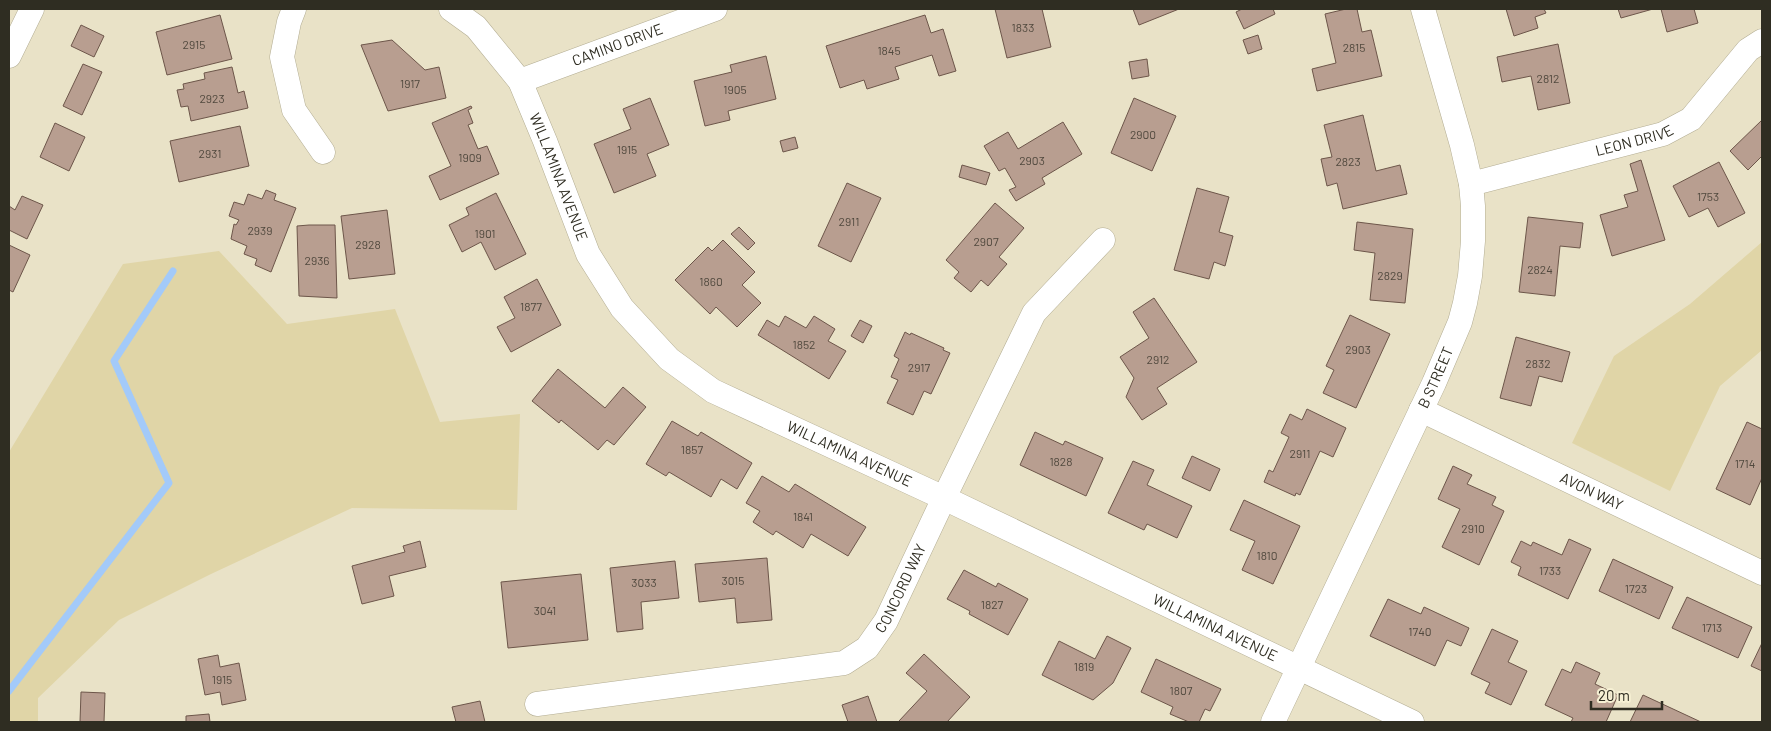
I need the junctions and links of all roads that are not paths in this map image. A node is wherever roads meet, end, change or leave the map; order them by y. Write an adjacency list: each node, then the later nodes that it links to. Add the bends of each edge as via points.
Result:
1 (32, 9): 7 (street)
2 (294, 9): 9 (street, via 282,57 294,110)
3 (451, 9): 8 (street, WILLAMINA AVENUE, via 476,27)
4 (715, 9): 8 (street, CAMINO DRIVE)
5 (1423, 9): 10 (street, B STREET)
6 (1762, 41): 10 (street, LEON DRIVE, via 1748,50 1691,119 1662,134)
7 (9, 56)
8 (520, 81): 13 (street, WILLAMINA AVENUE, via 588,254 622,308 669,359 713,391)
9 (323, 152)
10 (1471, 184): 12 (street, B STREET, via 1473,241 1465,303 1460,322)
11 (1103, 240): 13 (street, CONCORD WAY, via 1034,313)
12 (1421, 410): 14 (street, AVON WAY); 15 (street, B STREET)
13 (944, 498): 15 (street, WILLAMINA AVENUE); 16 (street, CONCORD WAY, via 886,621 867,648 844,663)
14 (1762, 573)
15 (1298, 668): 17 (street, B STREET); 18 (street, WILLAMINA AVENUE)
16 (537, 704)
17 (1273, 722)
18 (1412, 722)

